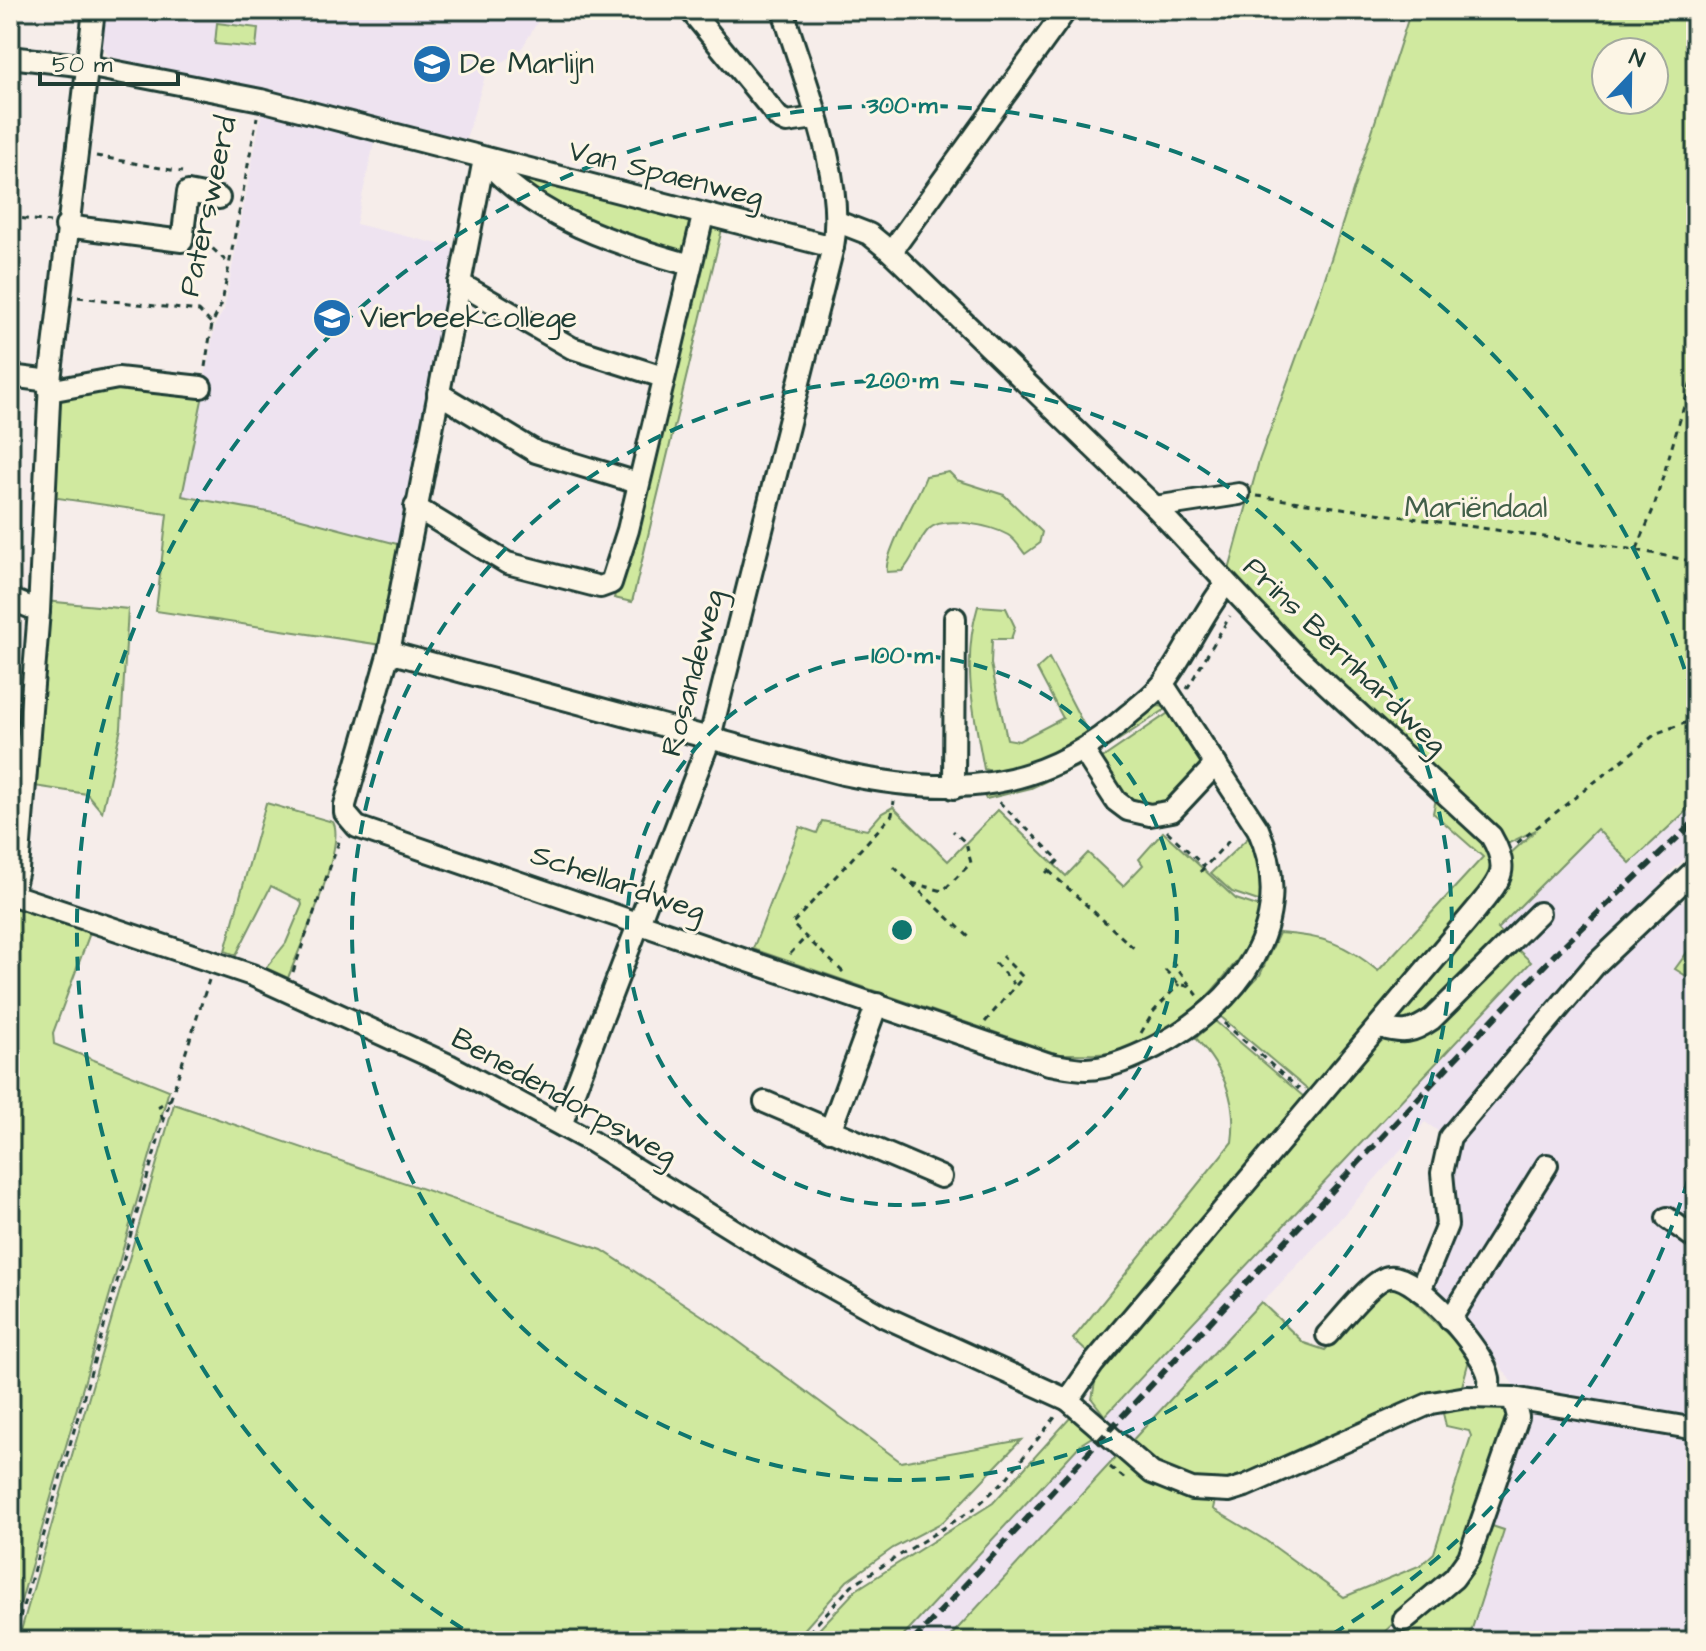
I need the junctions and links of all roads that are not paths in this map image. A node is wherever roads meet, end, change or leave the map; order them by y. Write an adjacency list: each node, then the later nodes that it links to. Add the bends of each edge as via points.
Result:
1 (94, 10): 6 (street)
2 (690, 10): 7 (street, via 779,118)
3 (783, 10): 7 (street)
4 (1066, 10): 14 (street)
5 (10, 57): 6 (street, Van Spaenweg)
6 (87, 66): 8 (street, Van Spaenweg, via 261,100); 12 (street)
7 (815, 118): 11 (street, via 834,183)
8 (484, 159): 10 (street, Van Spaenweg); 15 (street, Van Spaenweg, via 501,178 592,234); 16 (street)
9 (219, 198): 12 (street, via 188,192 182,241)
10 (703, 216): 13 (street, Van Spaenweg); 15 (street)
11 (838, 222): 13 (street, Rosandeweg); 14 (street, Prins Bernhardweg, via 869,234)
12 (66, 225): 19 (street)
13 (833, 247): 32 (street, Rosandeweg)
14 (891, 252): 25 (street, Prins Bernhardweg)
15 (691, 265): 18 (street)
16 (459, 283): 18 (street, via 572,348); 21 (street)
17 (10, 376): 19 (street)
18 (663, 377): 22 (street)
19 (49, 386): 20 (street, via 118,378); 28 (street)
20 (201, 387)
21 (438, 393): 22 (street, via 536,452); 24 (street)
22 (638, 483): 24 (street, via 615,575 600,587 507,563)
23 (1239, 494): 25 (street)
24 (415, 507): 30 (street)
25 (1155, 507): 26 (street, Prins Bernhardweg)
26 (1233, 592): 31 (street, via 1211,603); 41 (street, Prins Bernhardweg, via 1491,836 1502,855 1497,884)
27 (10, 599): 28 (street)
28 (39, 611): 37 (street, via 18,869)
29 (955, 618): 35 (street)
30 (389, 652): 32 (street); 39 (street, Schellardweg, via 346,815 357,827)
31 (1163, 684): 33 (street); 34 (street, Schellardweg)
32 (709, 741): 35 (street, via 897,786); 39 (street, Rosandeweg)
33 (1083, 750): 34 (street, via 1099,786 1128,810 1150,815 1187,802); 35 (street, via 1042,771)
34 (1216, 764): 40 (street, Schellardweg, via 1268,851 1271,917 1252,960 1211,1012 1184,1032 1146,1052 1087,1069 1049,1064)
35 (965, 793)
36 (1696, 869): 49 (street, via 1596,964 1450,1137 1442,1173 1447,1225)
37 (11, 894): 43 (street, Benedendorpsweg, via 215,961 449,1065)
38 (1539, 913): 41 (street, via 1432,1019 1401,1033)
39 (640, 921): 40 (street, Schellardweg); 43 (street, Rosandeweg)
40 (877, 1004): 44 (street)
41 (1380, 1027): 54 (street)
42 (765, 1102): 44 (street)
43 (561, 1125): 54 (street, Benedendorpsweg, via 885,1317)
44 (830, 1131): 46 (street)
45 (1547, 1165): 50 (street)
46 (941, 1177)
47 (1667, 1218): 48 (street)
48 (1696, 1239)
49 (1420, 1291): 50 (street); 51 (street, via 1391,1276 1378,1281)
50 (1450, 1320): 52 (street, via 1475,1346 1490,1379)
51 (1327, 1335)
52 (1487, 1397): 53 (street, Benedendorpsweg); 54 (street, Benedendorpsweg, via 1431,1403 1245,1486 1214,1492 1152,1473)
53 (1513, 1398): 55 (street, Benedendorpsweg); 56 (street, via 1518,1417 1469,1557 1454,1578)
54 (1068, 1400)
55 (1696, 1429)
56 (1404, 1620)

